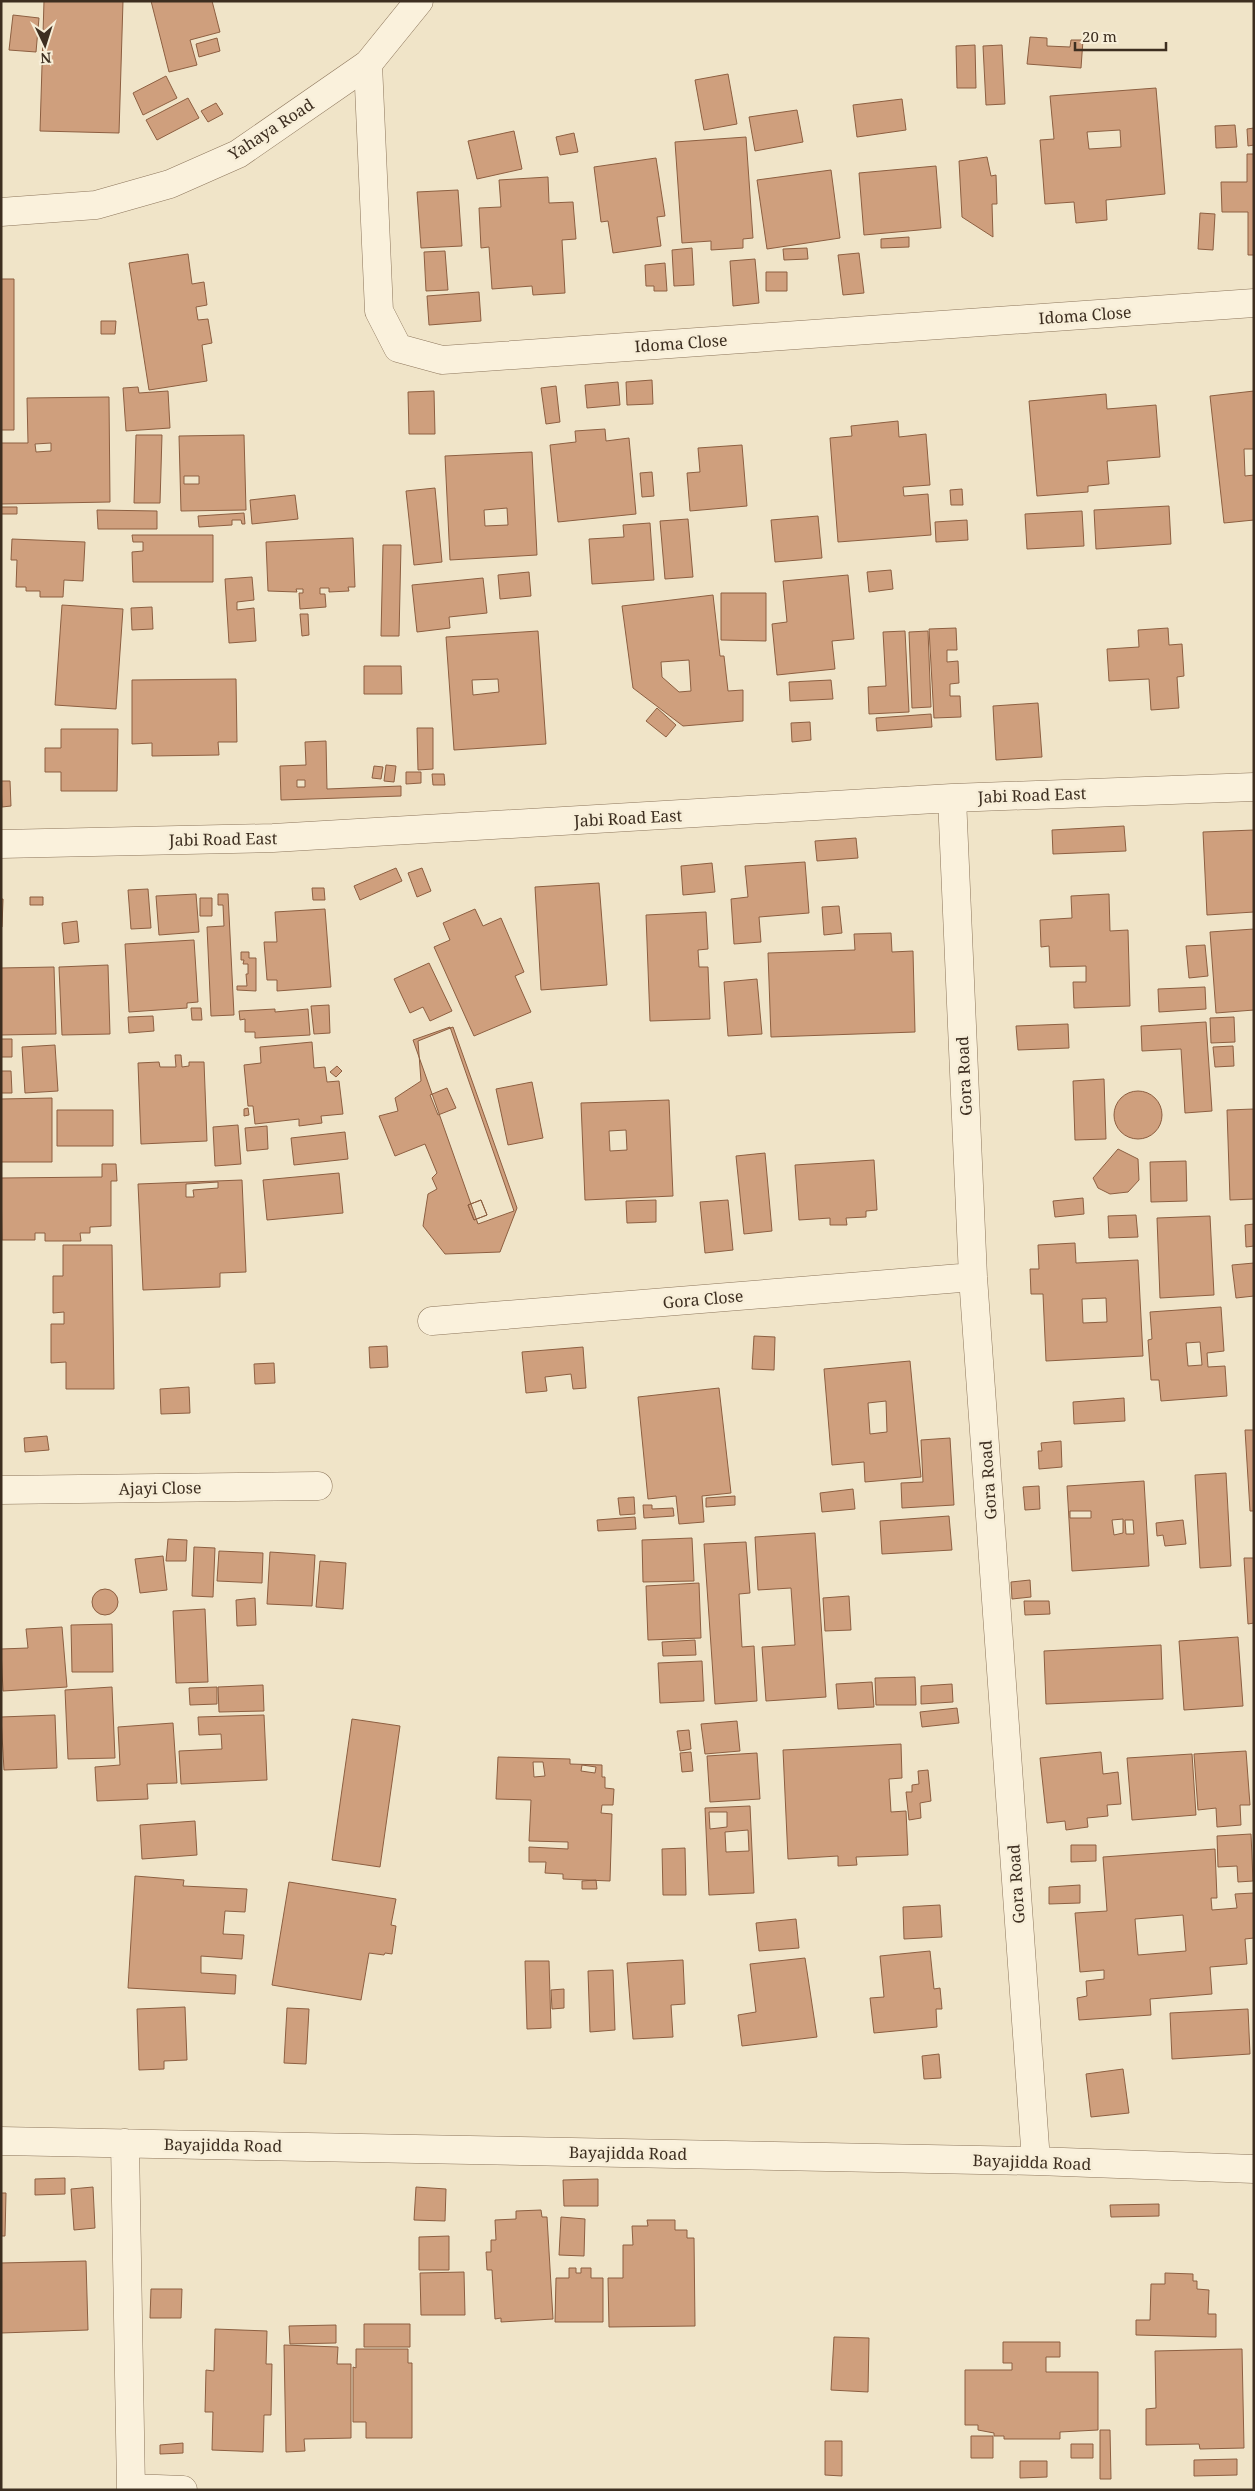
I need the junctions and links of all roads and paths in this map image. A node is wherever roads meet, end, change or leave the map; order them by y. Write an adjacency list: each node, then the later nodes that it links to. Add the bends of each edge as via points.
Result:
1 (418, 1): 2 (street, Yahaya Road)
2 (368, 64): 3 (street, Yahaya Road, via 238,154 170,184 96,205); 4 (street, Idoma Close, via 379,311 398,348 442,360)
3 (1, 212)
4 (1254, 303)
5 (1254, 787): 6 (street, Jabi Road East)
6 (952, 798): 7 (street, Jabi Road East, via 273,838); 8 (street, Gora Road)
7 (1, 844)
8 (973, 1277): 9 (street, Gora Close); 14 (street, Gora Road)
9 (432, 1321)
10 (318, 1486): 11 (street, Ajayi Close)
11 (1, 1490)
12 (1, 2141): 13 (street, Bayajidda Road)
13 (125, 2143): 14 (street, Bayajidda Road); 16 (street)
14 (1036, 2161): 15 (street, Bayajidda Road)
15 (1254, 2169)
16 (131, 2489): 17 (street)
17 (184, 2490)

